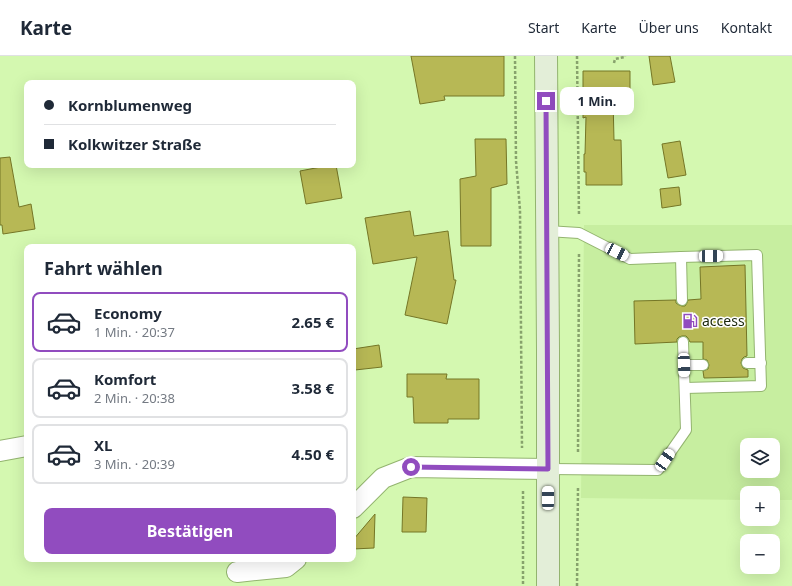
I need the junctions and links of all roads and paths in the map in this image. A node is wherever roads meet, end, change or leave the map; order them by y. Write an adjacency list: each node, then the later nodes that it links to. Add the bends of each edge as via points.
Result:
1 (515, 56): 18 (path, via 516,161 520,210)
2 (546, 56): 6 (main road)
3 (577, 56): 7 (path)
4 (625, 56): 5 (path, via 615,59)
5 (614, 62)
6 (547, 231): 7 (lane); 19 (main road)
7 (579, 233): 8 (lane, via 630,259); 20 (path)
8 (681, 257): 9 (lane); 12 (lane, via 757,255)
9 (682, 300)
10 (683, 342): 13 (lane)
11 (748, 363): 12 (lane)
12 (761, 363): 15 (lane, via 761,386)
13 (684, 365): 14 (lane); 15 (lane)
14 (703, 365)
15 (685, 388): 20 (lane, via 686,430 658,470)
16 (24, 447): 17 (street)
17 (0, 451)
18 (522, 469): 19 (street); 21 (street, via 411,467 383,478); 24 (path)
19 (548, 469): 20 (lane); 25 (main road)
20 (578, 470): 26 (path)
21 (356, 505)
22 (292, 562): 23 (street, via 286,567)
23 (237, 572)
24 (523, 586)
25 (548, 586)
26 (577, 586)

